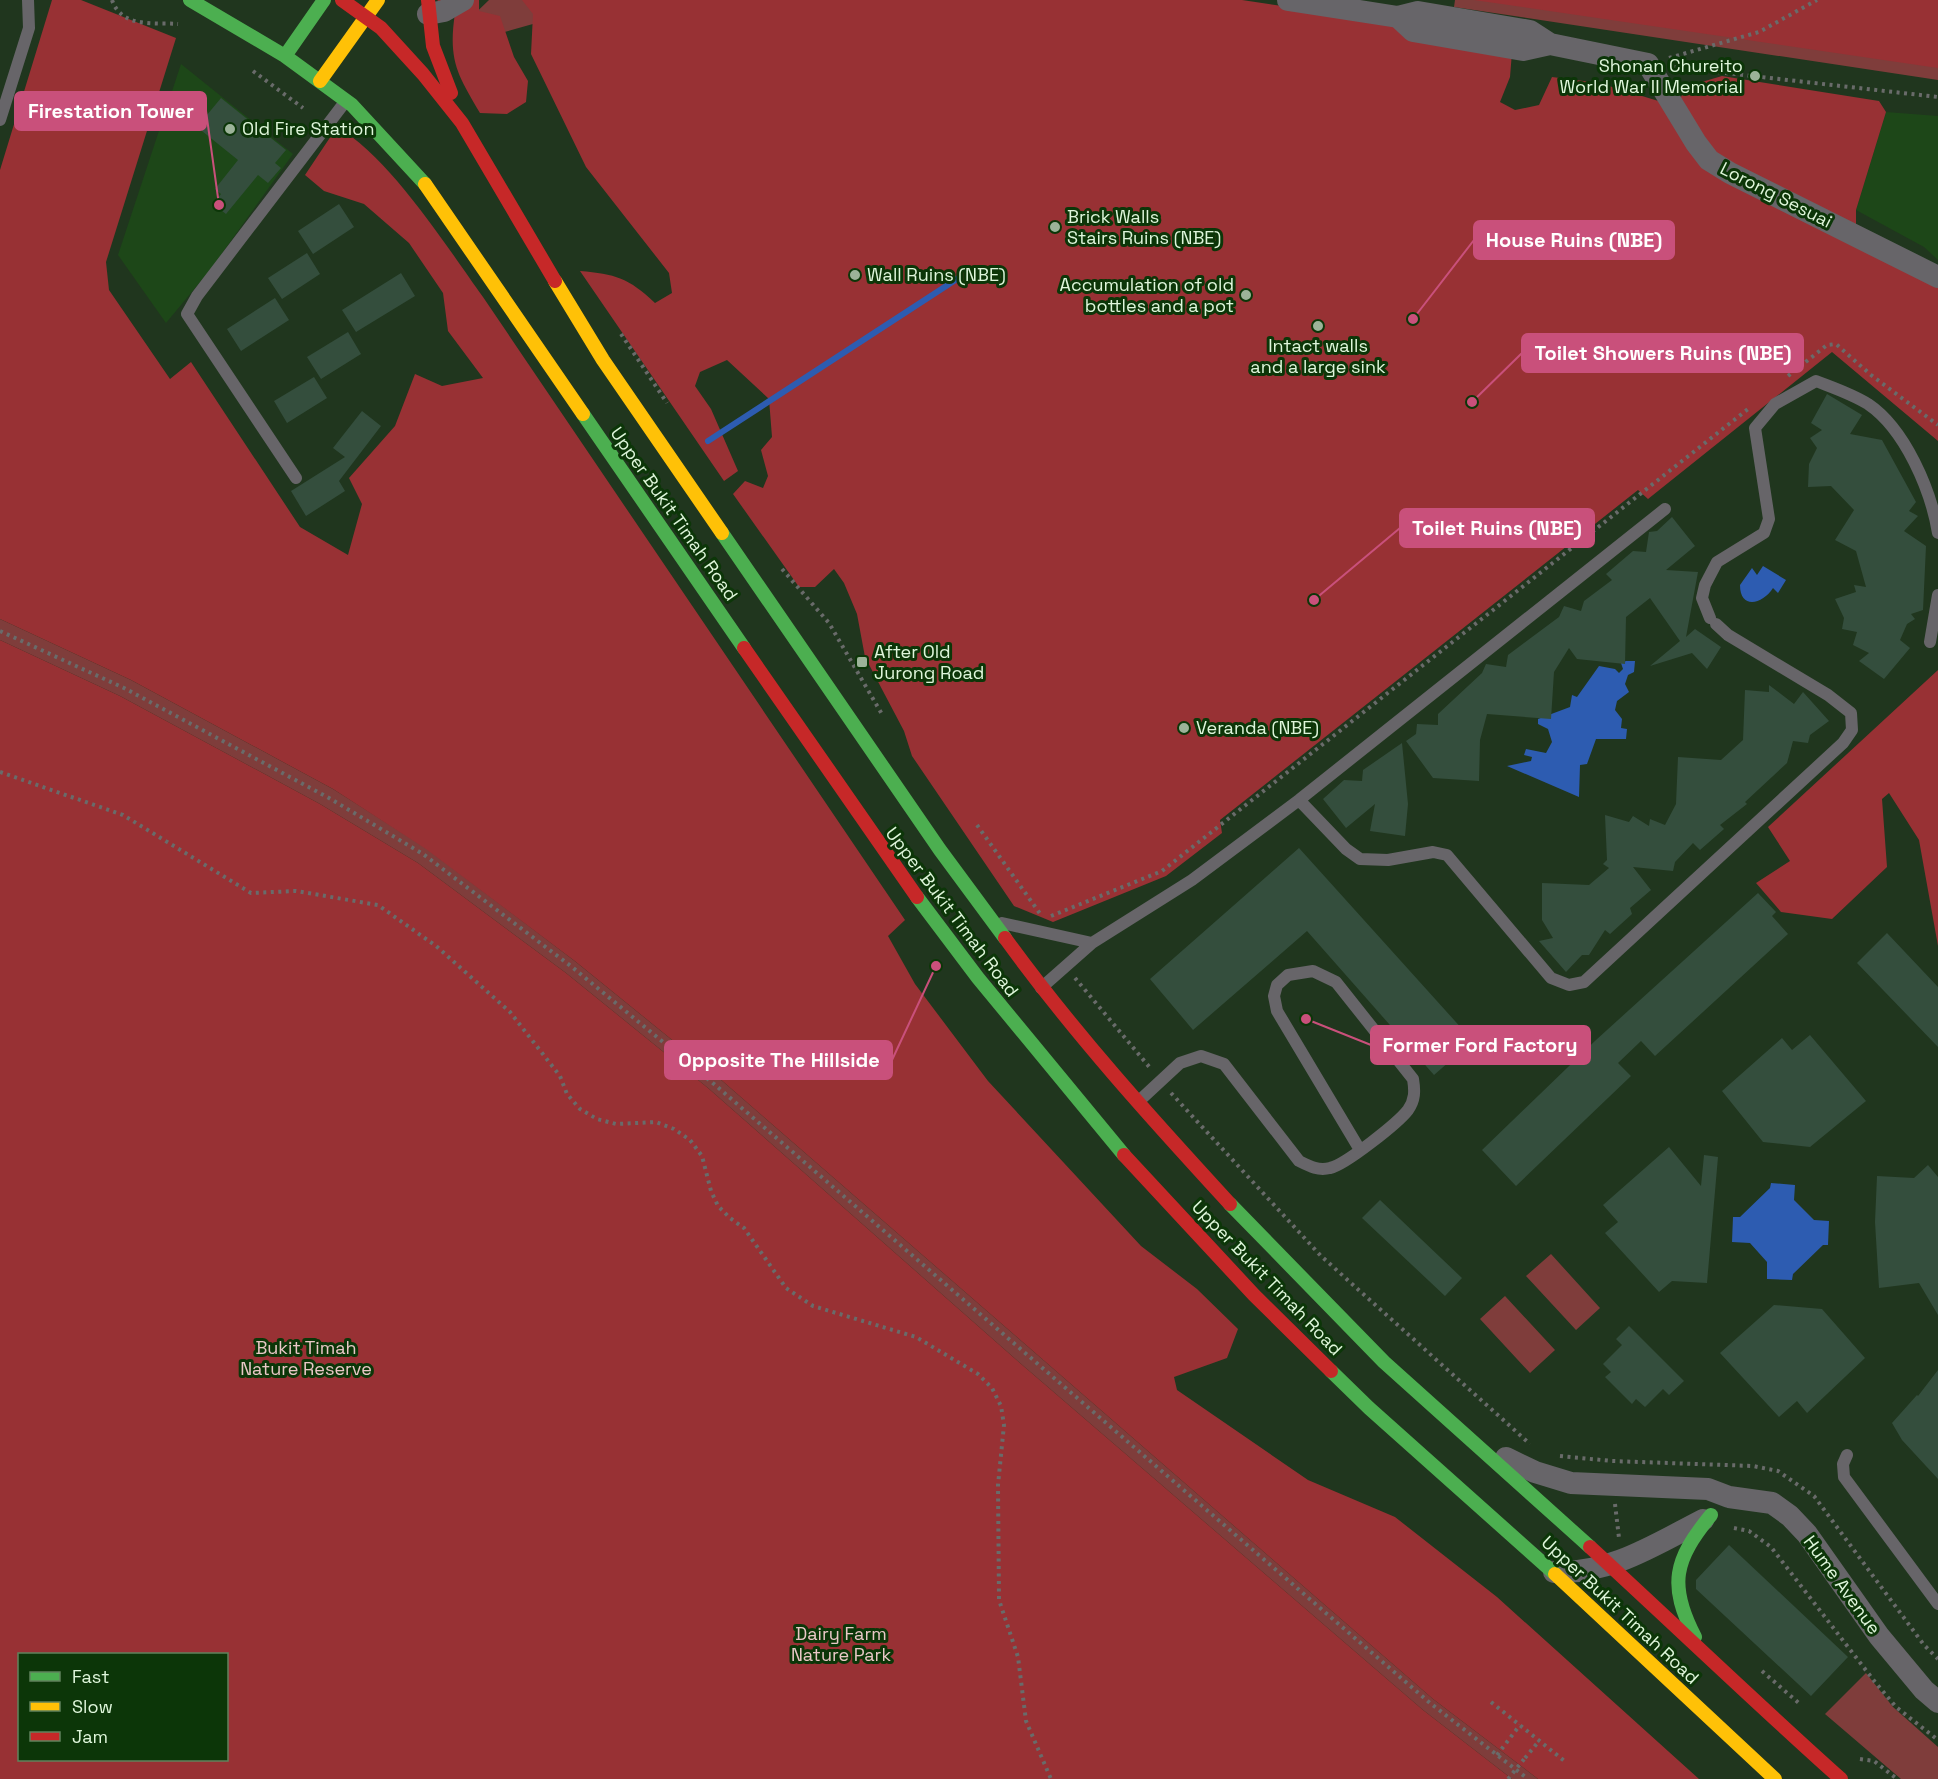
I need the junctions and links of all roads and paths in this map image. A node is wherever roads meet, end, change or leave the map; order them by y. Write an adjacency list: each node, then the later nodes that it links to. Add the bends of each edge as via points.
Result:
1 (28, 0): 20 (lane, via 29,28)
2 (112, 0): 12 (path, via 127,18 144,24 178,24)
3 (190, 0): 13 (main road, Upper Bukit Timah Road)
4 (324, 0): 13 (main road)
5 (342, 0): 11 (main road, Upper Bukit Timah Road)
6 (378, 0): 11 (main road)
7 (463, 0): 10 (street, via 444,11)
8 (1288, 0): 14 (street, via 1398,17 1413,31 1424,33 1523,50 1550,44)
9 (1817, 0): 14 (path, via 1759,32)
10 (428, 7): 21 (main road, via 433,46)
11 (366, 16): 16 (main road); 21 (main road, Upper Bukit Timah Road, via 423,74)
12 (188, 30)
13 (285, 56): 16 (main road, Upper Bukit Timah Road)
14 (1648, 64): 17 (path); 22 (street, Lorong Sesuai, via 1709,160)
15 (247, 66): 19 (path)
16 (320, 81): 18 (main road, Upper Bukit Timah Road)
17 (1938, 97)
18 (346, 101): 28 (lane, via 187,314); 34 (main road, Upper Bukit Timah Road, via 374,126 430,190)
19 (303, 108)
20 (0, 120)
21 (462, 123): 41 (main road, Upper Bukit Timah Road, via 603,360 740,572)
22 (1938, 277)
23 (617, 328): 26 (path)
24 (1782, 381): 27 (path, via 1827,345 1836,344)
25 (1755, 403): 40 (path, via 1162,871 1044,920)
26 (670, 407)
27 (1938, 425)
28 (296, 478)
29 (1665, 509): 39 (lane)
30 (1938, 533): 39 (lane, via 1934,506 1916,466 1888,422 1869,405 1816,381 1775,404 1755,428 1769,519 1764,533 1718,561 1702,598 1713,621 1728,635 1851,713 1852,730 1584,982 1569,985 1551,978 1447,855 1433,852 1388,860 1360,859)
31 (778, 564): 37 (path, via 829,623)
32 (725, 591): 34 (main road, via 722,600)
33 (1938, 596): 36 (lane)
34 (726, 622): 51 (main road, Upper Bukit Timah Road, via 889,861 978,978)
35 (0, 632): 77 (path, via 124,688 329,798 441,868 572,967 714,1083 1430,1703)
36 (1930, 642)
37 (883, 717)
38 (0, 771): 79 (path, via 123,815 252,893 296,891 378,905 436,946 510,1012 560,1076 567,1094 580,1109 616,1124 656,1122 690,1140 702,1156 718,1206 744,1228 786,1288 813,1306 916,1337 978,1374 992,1388 1001,1406 1004,1425 998,1485 999,1600 1018,1657 1026,1721)
39 (1299, 800): 42 (lane, via 1192,880)
40 (977, 825)
41 (993, 922): 42 (lane); 44 (main road, Upper Bukit Timah Road)
42 (1092, 943): 43 (lane)
43 (1066, 967): 44 (lane); 45 (path)
44 (1041, 988): 46 (main road, Upper Bukit Timah Road)
45 (1161, 1081): 47 (lane); 50 (lane, via 1180,1063 1201,1056 1224,1064 1299,1161 1311,1168 1329,1169); 55 (path, via 1321,1256)
46 (1120, 1084): 47 (main road, Upper Bukit Timah Road); 48 (main road)
47 (1138, 1102): 52 (main road, Upper Bukit Timah Road, via 1275,1252)
48 (1131, 1114)
49 (1141, 1150): 51 (main road)
50 (1360, 1150): 50 (lane, via 1408,1110 1415,1094 1413,1080 1336,982 1313,971 1288,975 1276,985 1277,1011)
51 (1126, 1158): 62 (main road, Upper Bukit Timah Road, via 1254,1295)
52 (1352, 1329): 53 (main road); 54 (main road, Upper Bukit Timah Road)
53 (1378, 1375)
54 (1480, 1446): 59 (street, Hume Avenue, via 1535,1472 1571,1483 1708,1489); 61 (main road, Upper Bukit Timah Road)
55 (1532, 1446)
56 (1550, 1455): 58 (path)
57 (1846, 1455): 63 (lane, via 1844,1476)
58 (1612, 1461)
59 (1729, 1497): 60 (street); 69 (street, Hume Avenue, via 1772,1503 1790,1516 1879,1636)
60 (1720, 1522): 61 (street); 64 (main road, via 1688,1542 1677,1568 1682,1614); 73 (path, via 1749,1531 1771,1547 1896,1707)
61 (1610, 1565): 62 (street, via 1578,1573); 64 (main road, Upper Bukit Timah Road)
62 (1554, 1572): 75 (main road, Upper Bukit Timah Road)
63 (1938, 1604)
64 (1703, 1651): 66 (main road, Upper Bukit Timah Road)
65 (1755, 1668): 70 (path)
66 (1737, 1687): 67 (main road); 83 (main road, Upper Bukit Timah Road)
67 (1726, 1698)
68 (1491, 1702): 72 (path)
69 (1938, 1702)
70 (1802, 1706)
71 (1726, 1715): 75 (main road)
72 (1520, 1725): 74 (path); 77 (path)
73 (1938, 1740)
74 (1539, 1741): 78 (path); 80 (path, bridge)
75 (1741, 1747): 82 (main road, Upper Bukit Timah Road)
76 (1853, 1753): 84 (path, via 1862,1761 1874,1761)
77 (1497, 1755): 81 (path)
78 (1566, 1763)
79 (1051, 1779)
80 (1508, 1779)
81 (1528, 1779)
82 (1775, 1779)
83 (1841, 1779)
84 (1897, 1779)

